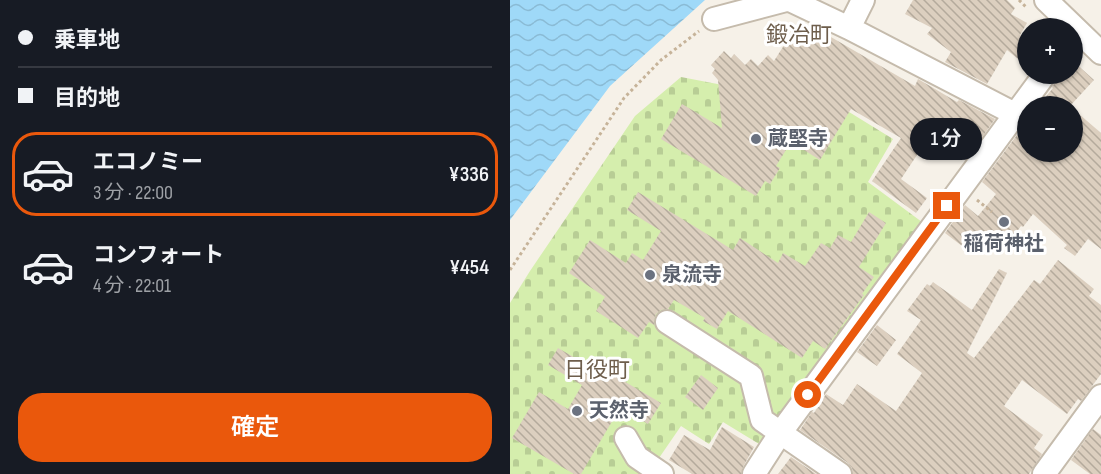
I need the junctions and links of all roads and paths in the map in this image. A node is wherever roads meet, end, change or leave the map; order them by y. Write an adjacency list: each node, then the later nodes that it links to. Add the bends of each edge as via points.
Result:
1 (788, 0): 5 (street); 6 (street)
2 (863, 0): 6 (street)
3 (1046, 0): 4 (street)
4 (1061, 18)
5 (714, 19): 11 (path, via 662,60 624,98)
6 (849, 28): 10 (street)
7 (1083, 41): 8 (street)
8 (1101, 53)
9 (1038, 84): 10 (street)
10 (1015, 114): 14 (street)
11 (510, 270)
12 (667, 322): 14 (street, via 751,376 762,420)
13 (1101, 396): 19 (street)
14 (781, 432): 17 (street); 18 (street)
15 (626, 438): 16 (street, via 637,457)
16 (662, 474)
17 (754, 474)
18 (840, 474)
19 (1044, 474)

